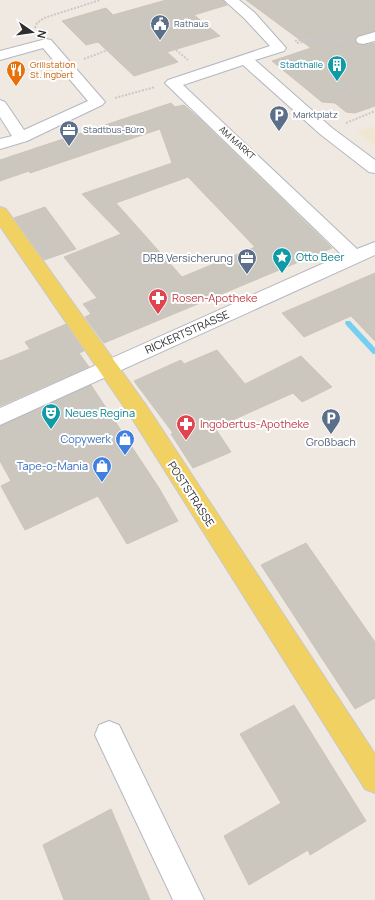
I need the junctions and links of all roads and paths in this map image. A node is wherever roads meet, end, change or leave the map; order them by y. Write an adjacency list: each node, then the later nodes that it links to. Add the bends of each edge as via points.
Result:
1 (85, 0): 4 (path)
2 (100, 0): 4 (path)
3 (231, 0): 8 (street, via 249,15)
4 (89, 4): 6 (path, via 44,18 37,23 35,30)
5 (369, 38): 8 (path, via 350,43 330,38 312,38)
6 (46, 43): 10 (street); 13 (street)
7 (121, 45): 9 (path)
8 (279, 48): 11 (street)
9 (99, 53)
10 (0, 56)
11 (245, 59): 12 (street); 16 (street)
12 (173, 83): 13 (path); 22 (street, AM MARKT)
13 (97, 102): 17 (street)
14 (0, 105): 17 (street)
15 (375, 111): 16 (path)
16 (326, 131): 19 (street)
17 (21, 138): 18 (street)
18 (0, 144)
19 (375, 168)
20 (0, 214): 23 (main road, POSTSTRASSE)
21 (375, 248): 22 (street, RICKERTSTRASSE)
22 (354, 257): 23 (street, RICKERTSTRASSE)
23 (108, 367): 24 (street, RICKERTSTRASSE); 26 (main road, POSTSTRASSE)
24 (0, 417)
25 (109, 735): 27 (street)
26 (375, 778)
27 (189, 900)

